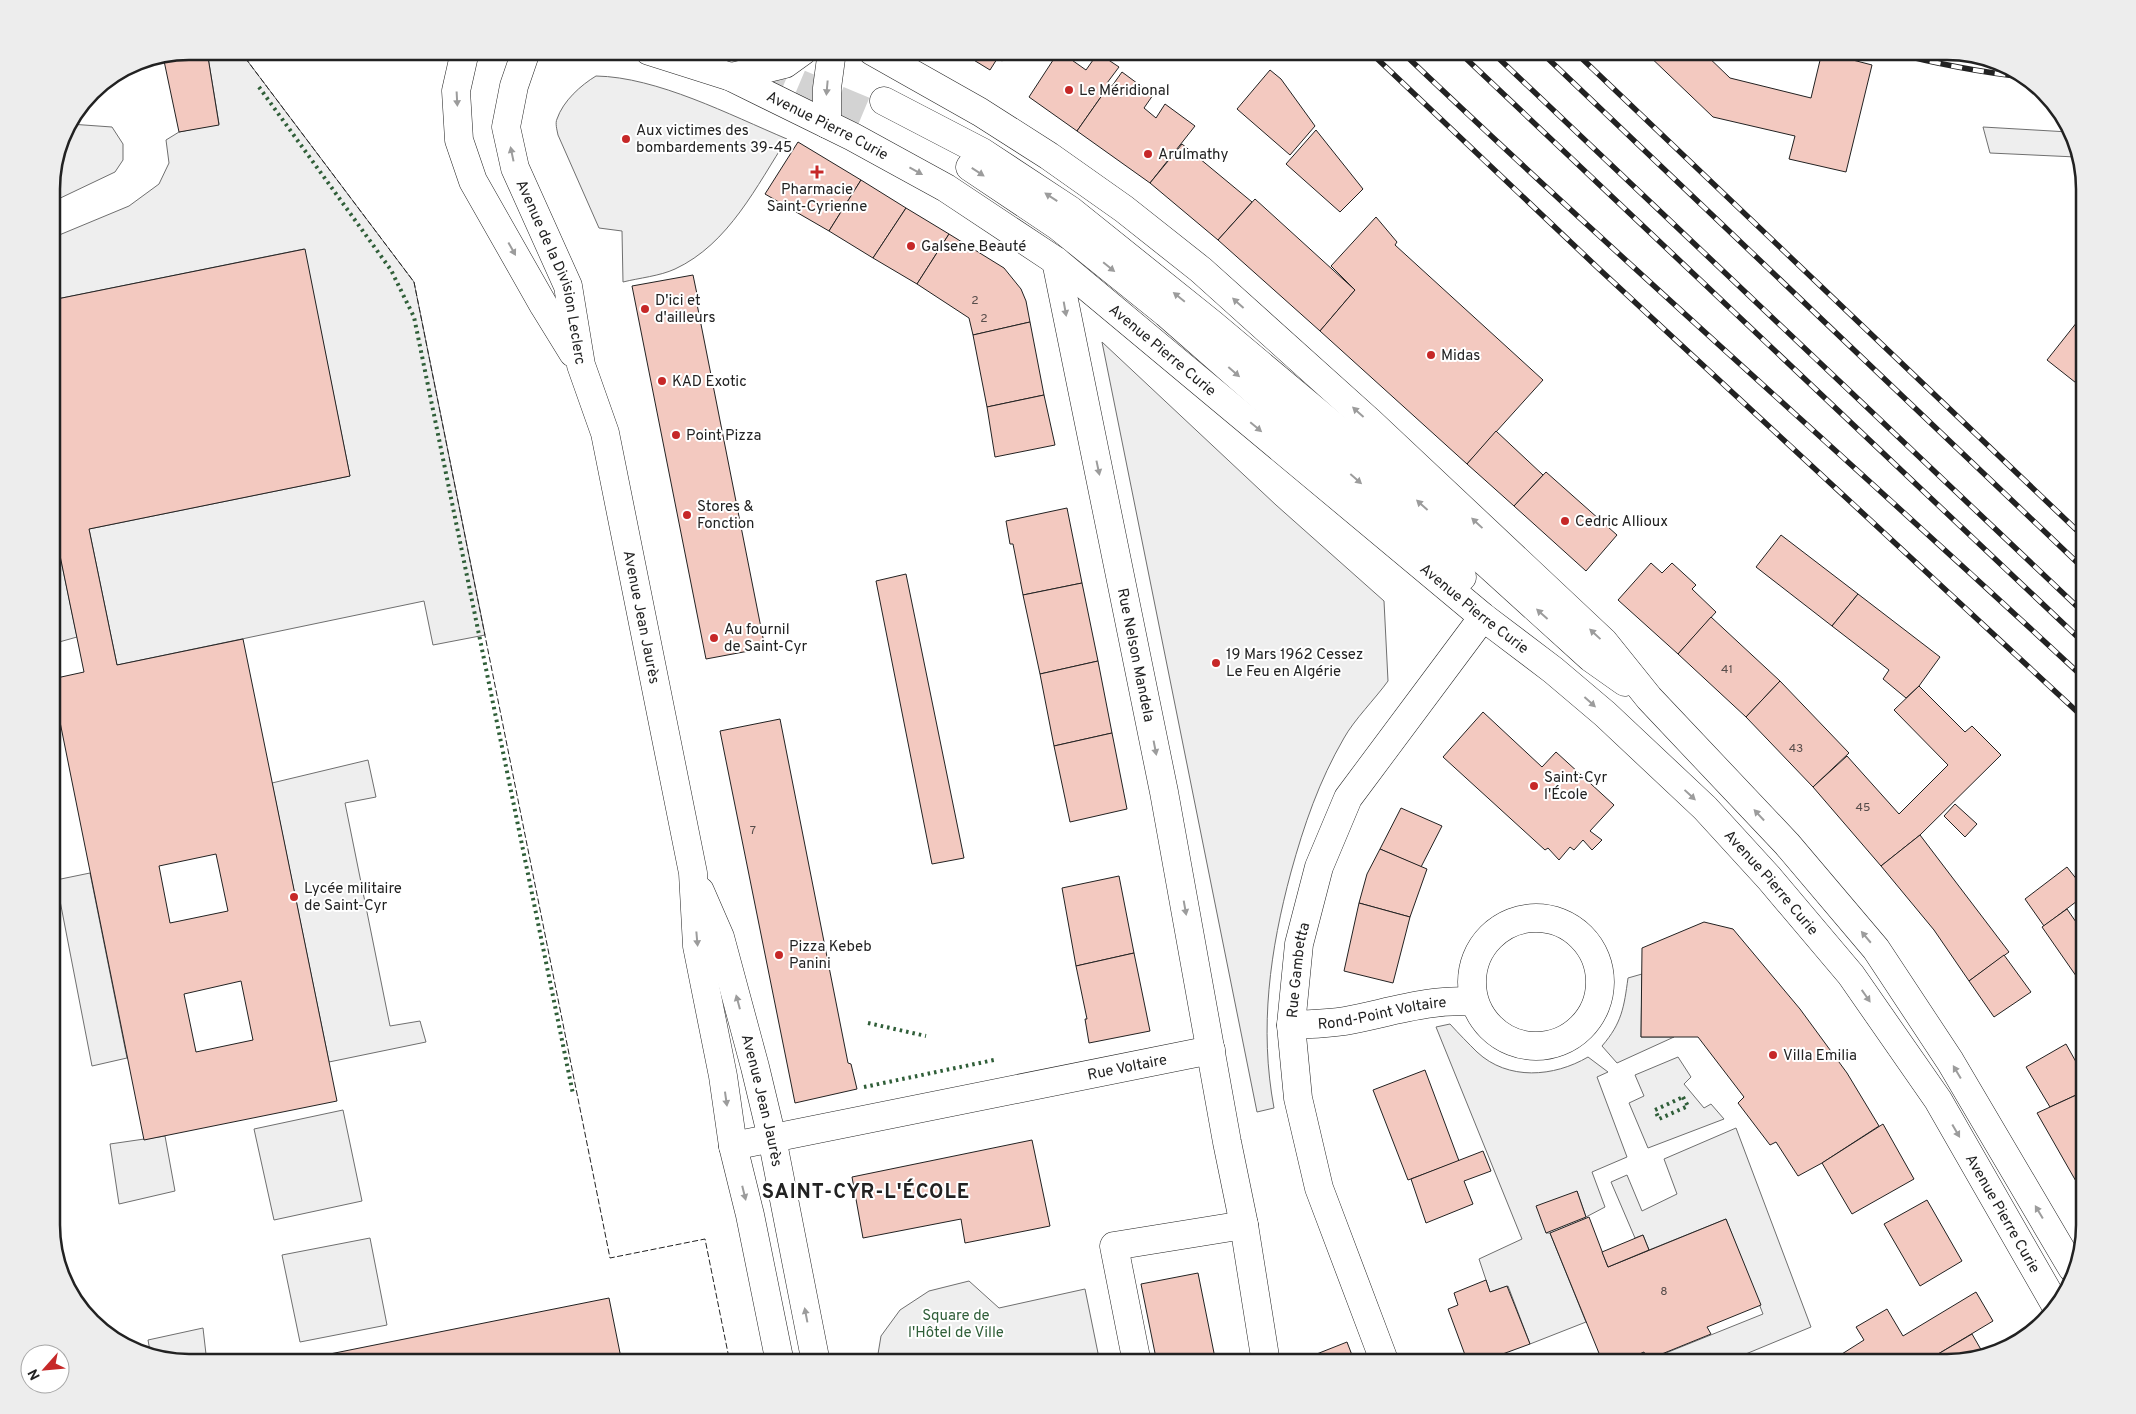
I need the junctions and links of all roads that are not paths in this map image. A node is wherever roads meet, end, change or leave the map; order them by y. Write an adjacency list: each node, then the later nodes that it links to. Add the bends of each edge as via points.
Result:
1 (462, 60): 11 (main road, Avenue de la Division Leclerc, one-way to 11, via 456,91 459,140 473,181)
2 (523, 60): 11 (main road, Avenue de la Division Leclerc, one-way to 2, via 568,286 515,168 506,127)
3 (677, 60): 7 (main road, Avenue Pierre Curie)
4 (790, 60): 7 (main road, Avenue Pierre Curie)
5 (831, 60): 8 (main road, one-way to 8)
6 (888, 60): 10 (main road, Avenue Pierre Curie, one-way to 6, via 1201,270 1057,161 980,112)
7 (731, 77): 8 (main road, Avenue Pierre Curie)
8 (826, 124): 9 (main road, Avenue Pierre Curie, one-way to 9, via 946,188)
9 (1056, 262): 13 (main road, Avenue Pierre Curie, one-way to 13); 19 (main road, Rue Nelson Mandela, one-way to 19, via 1162,782)
10 (1276, 337): 12 (main road); 15 (main road, Avenue Pierre Curie, one-way to 10, via 1604,642)
11 (581, 365): 16 (main road, Avenue Jean Jaurès, via 605,433)
12 (1284, 384): 14 (main road, one-way to 14, via 1070,210 982,152 879,108 1051,221 1166,313 1424,538); 15 (main road, one-way to 12, via 1591,658 1355,444)
13 (1483, 617): 14 (main road, Avenue Pierre Curie); 18 (main road, Rue Gambetta, via 1348,798 1314,886 1300,944)
14 (1553, 670): 24 (main road, Avenue Pierre Curie, one-way to 24, via 1705,808 1851,975 1938,1100)
15 (1649, 698): 23 (main road, Avenue Pierre Curie, one-way to 15, via 1950,1061 1876,949 1786,844)
16 (692, 873): 20 (main road, Avenue Jean Jaurès, one-way to 16, via 720,937); 21 (main road, Avenue Jean Jaurès, one-way to 21, via 697,946 723,1076)
17 (1474, 1002): 17 (main road, via 1487,1025 1508,1041 1533,1047 1560,1043 1582,1028 1596,1006 1601,980 1595,954 1574,930 1544,918 1512,922 1486,941 1472,969); 18 (main road, Rond-Point Voltaire, via 1456,1000 1344,1021)
18 (1292, 1025): 29 (main road, Rue Gambetta, via 1298,1098 1319,1188)
19 (1211, 1050): 20 (main road, Rue Voltaire); 22 (main road)
20 (772, 1138): 21 (main road, Rue Voltaire); 26 (main road, Avenue Jean Jaurès, one-way to 20)
21 (733, 1146): 25 (main road, Avenue Jean Jaurès, one-way to 25)
22 (1244, 1225): 27 (main road, via 1114,1246); 28 (main road)
23 (2070, 1264)
24 (2052, 1299)
25 (778, 1354)
26 (814, 1354)
27 (1135, 1354)
28 (1265, 1354)
29 (1382, 1354)

